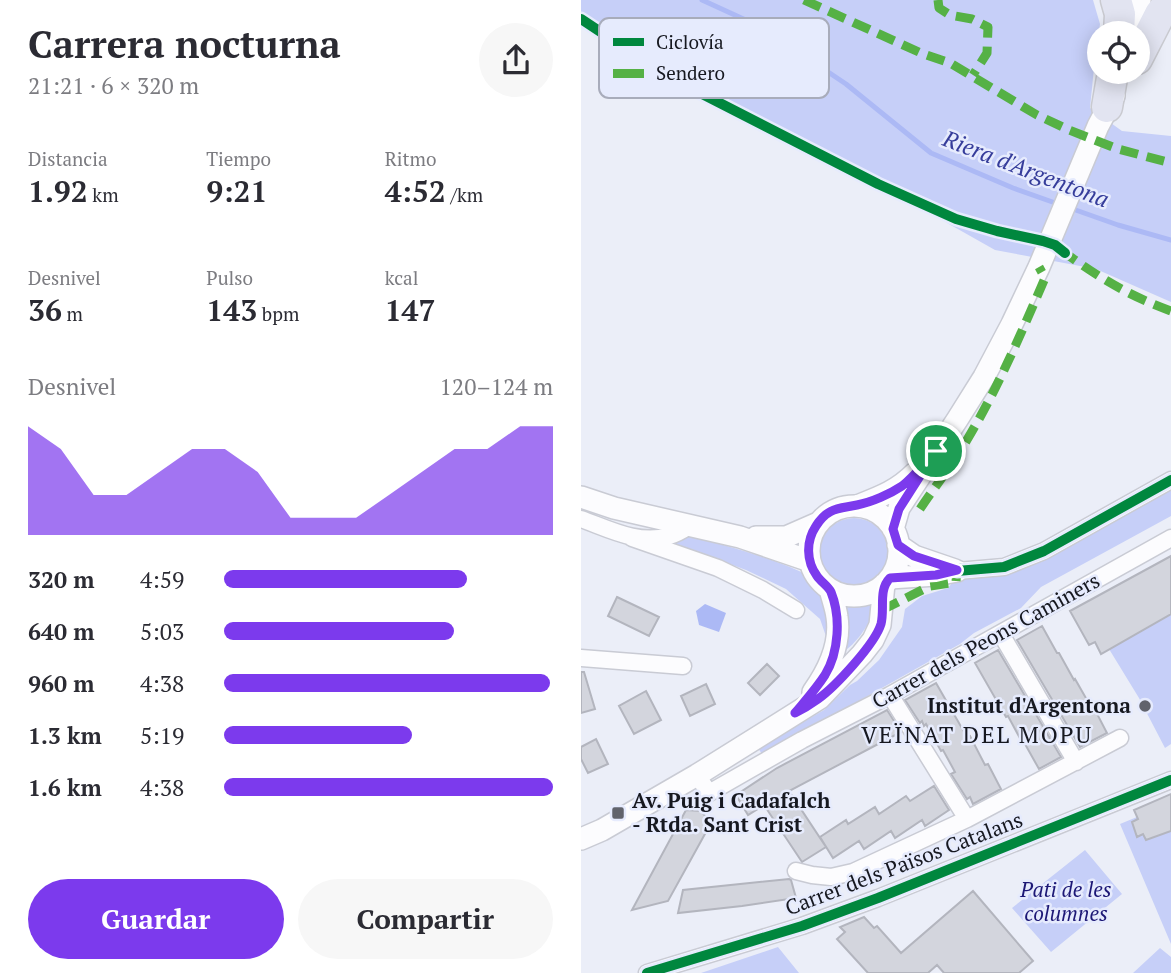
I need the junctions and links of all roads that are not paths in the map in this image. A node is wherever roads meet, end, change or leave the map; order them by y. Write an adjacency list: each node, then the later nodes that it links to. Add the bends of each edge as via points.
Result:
1 (1116, 0): 4 (highway)
2 (1140, 0): 5 (street)
3 (1171, 0): 6 (highway)
4 (1119, 21)
5 (1137, 21)
6 (1150, 31)
7 (1119, 84): 8 (highway)
8 (1102, 117): 9 (street, via 1039,267 984,377)
9 (936, 451): 12 (street, via 903,485); 17 (street, via 899,509)
10 (1171, 480): 21 (street, via 1044,551 1004,567)
11 (581, 497): 15 (street)
12 (857, 506): 14 (street, via 835,509); 17 (street, via 875,511)
13 (581, 519): 18 (street)
14 (818, 523): 16 (street, via 786,537); 20 (street, via 810,541)
15 (689, 526): 16 (street); 18 (street, via 669,536)
16 (740, 537): 20 (street)
17 (896, 537): 21 (street, via 914,556); 22 (street, via 897,562)
18 (632, 538): 24 (street, via 718,568)
19 (1171, 538): 25 (street, Carrer dels Peons Caminers)
20 (810, 561): 23 (street, via 817,577)
21 (957, 570): 22 (street)
22 (887, 581): 23 (street, via 856,596); 29 (street, via 873,640 820,698)
23 (830, 589): 29 (street, via 837,618 833,654 825,674)
24 (796, 610)
25 (1000, 634): 28 (street, Carrer dels Peons Caminers); 31 (street)
26 (581, 658): 27 (street)
27 (683, 666)
28 (890, 695): 32 (street, Carrer dels Peons Caminers, via 709,793); 34 (street)
29 (795, 713): 32 (street)
30 (1120, 738): 31 (street)
31 (1076, 762): 34 (street)
32 (697, 775): 35 (street)
33 (1171, 780): 39 (street, Carrer dels Països Catalans, via 802,926)
34 (967, 819): 38 (street, via 853,872 831,877)
35 (602, 830): 36 (street); 37 (street)
36 (581, 839)
37 (581, 849)
38 (796, 871)
39 (647, 973)

